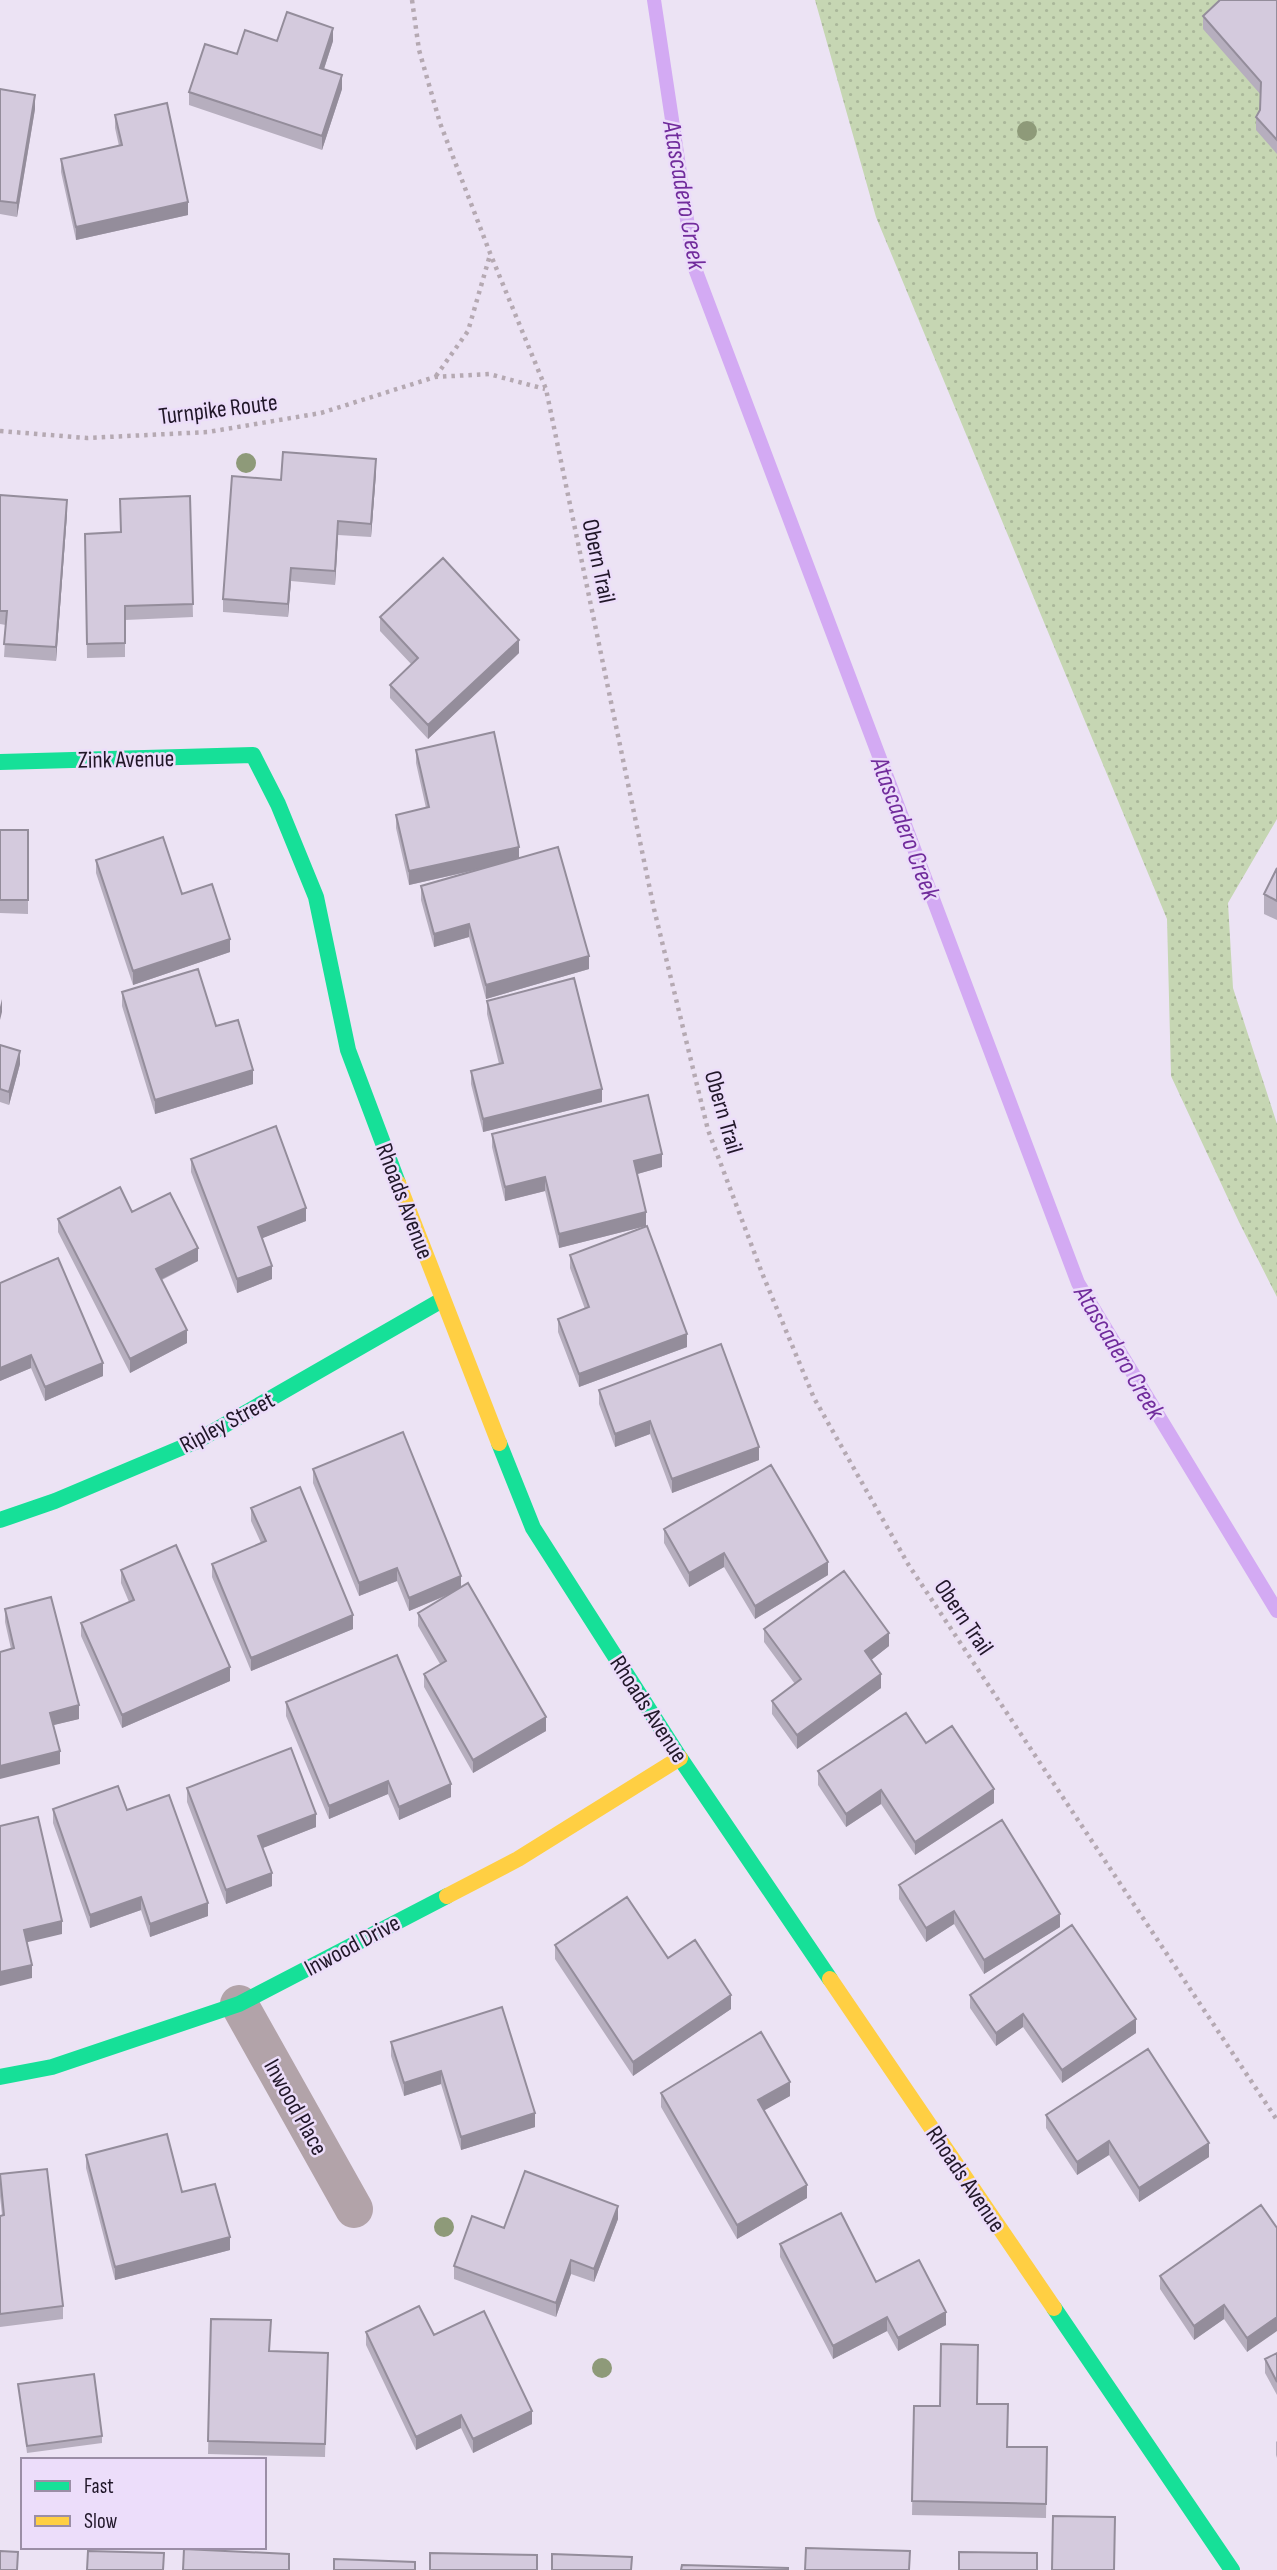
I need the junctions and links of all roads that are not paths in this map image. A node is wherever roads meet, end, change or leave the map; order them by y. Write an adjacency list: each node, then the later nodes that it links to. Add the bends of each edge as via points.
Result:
1 (253, 755): 2 (street, Zink Avenue); 3 (street, Rhoads Avenue, via 316,897 348,1050)
2 (0, 762)
3 (442, 1300): 4 (street, Ripley Street, via 195,1442 55,1502); 5 (street, Rhoads Avenue, via 533,1528)
4 (0, 1520)
5 (680, 1758): 6 (street, Inwood Drive, via 518,1859); 9 (street, Rhoads Avenue)
6 (239, 2004): 7 (street, Inwood Drive, via 52,2067); 8 (street, Inwood Place)
7 (0, 2077)
8 (354, 2209)
9 (1232, 2570)

